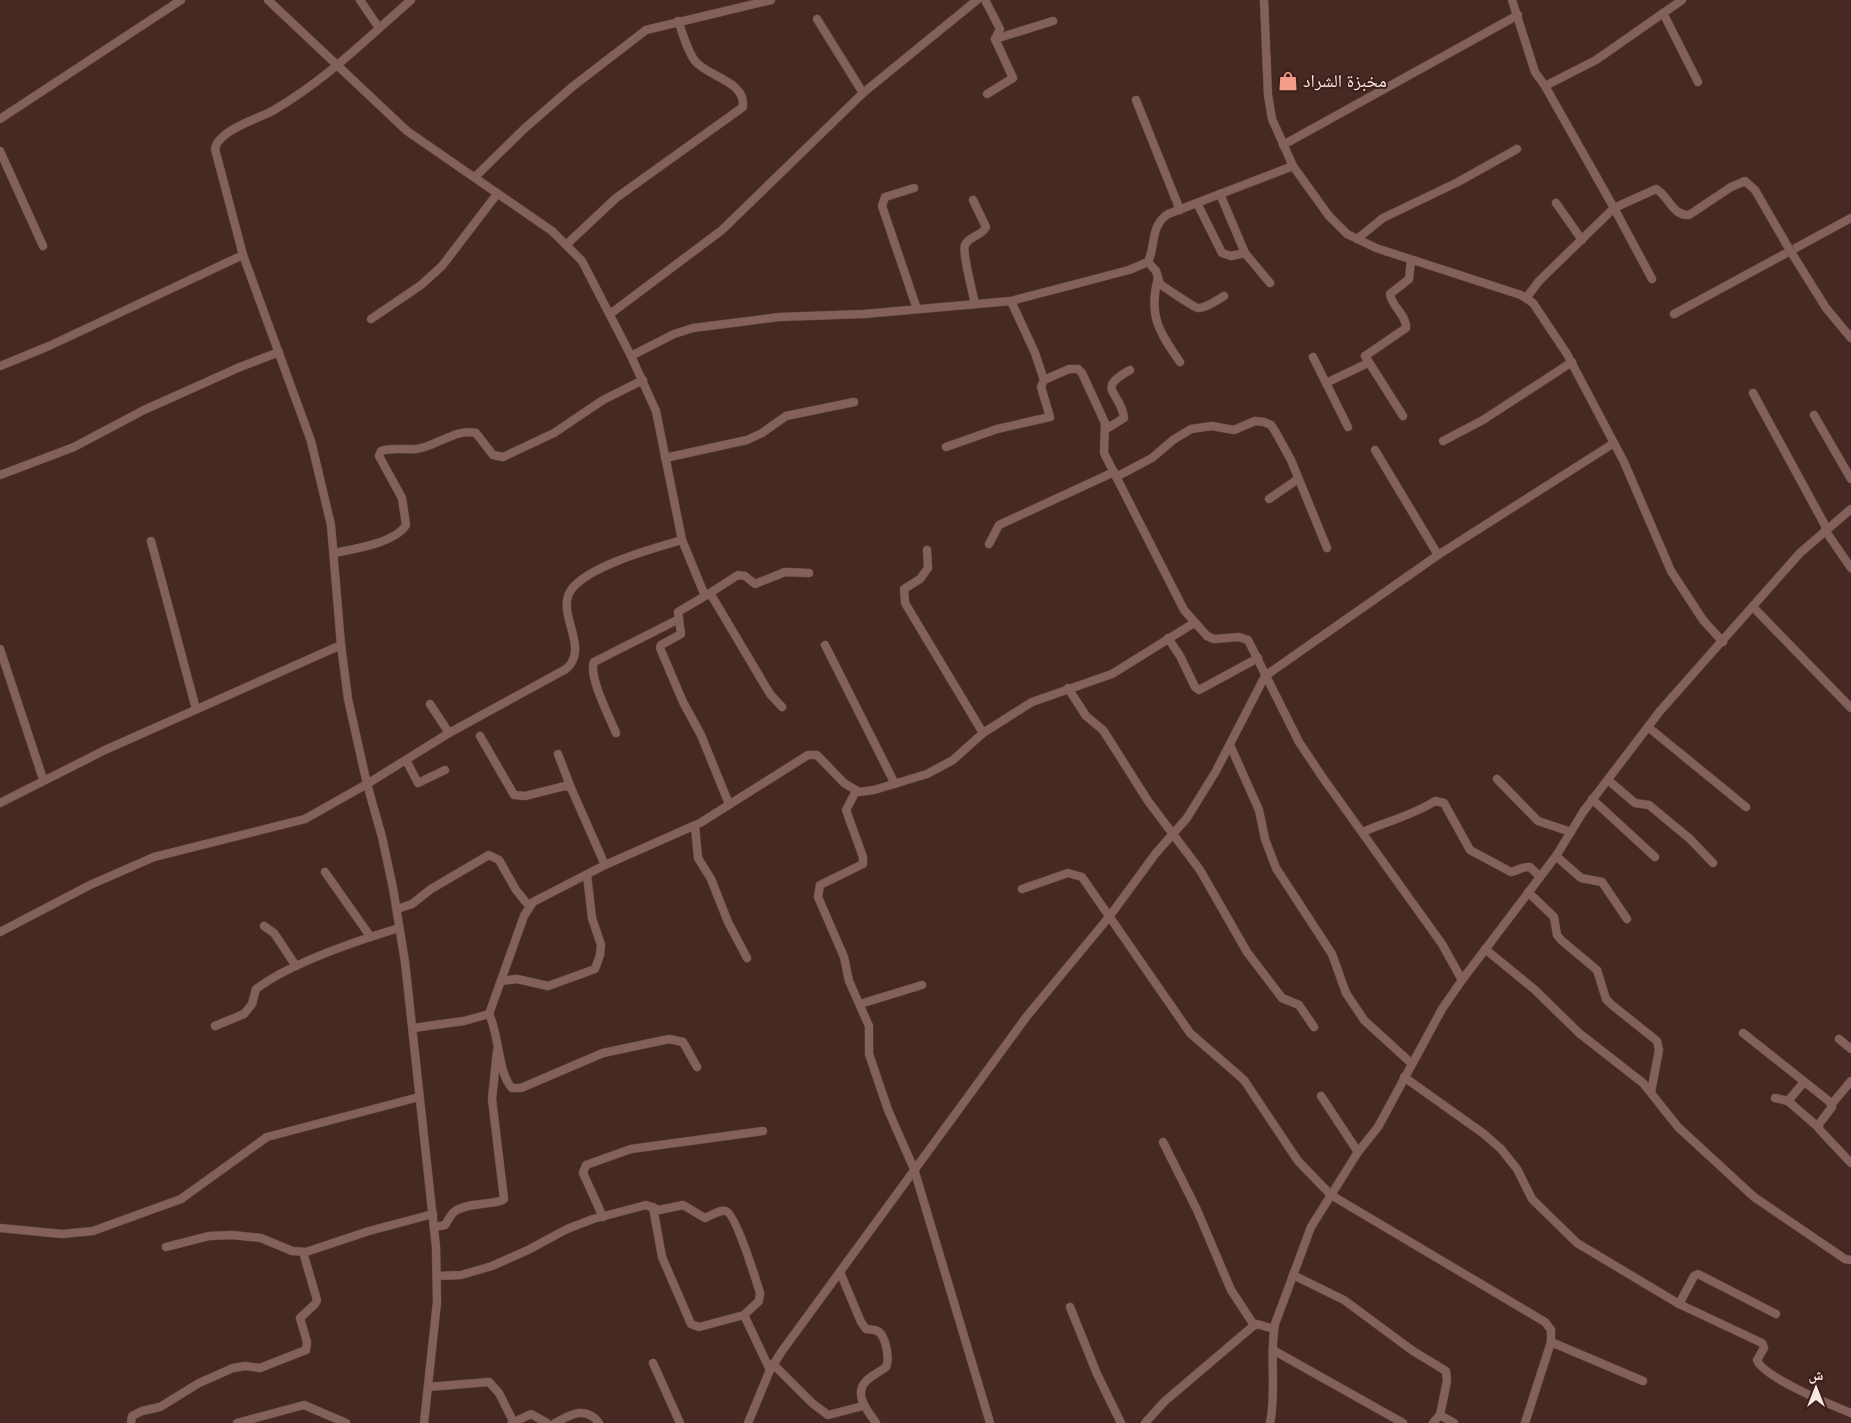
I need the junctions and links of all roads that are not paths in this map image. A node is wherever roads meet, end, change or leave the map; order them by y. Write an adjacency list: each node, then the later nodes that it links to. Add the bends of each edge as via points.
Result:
1 (181, 0): 24 (street)
2 (268, 0): 18 (street)
3 (360, 0): 16 (street)
4 (411, 0): 16 (street)
5 (771, 0): 14 (street)
6 (977, 0): 21 (street)
7 (985, 0): 17 (street, via 1000,29)
8 (1264, 0): 25 (street, via 1268,94 1272,119)
9 (1512, 0): 12 (street)
10 (1682, 0): 11 (street)
11 (1663, 13): 19 (street); 20 (street, via 1596,60)
12 (1518, 15): 20 (street, via 1536,72); 25 (street)
13 (817, 19): 21 (street)
14 (678, 21): 29 (street, via 646,30 620,49 524,128); 41 (street, via 694,60 734,86 743,107 616,198)
15 (1053, 22): 17 (street)
16 (379, 28): 18 (street)
17 (995, 39): 22 (street, via 1013,78)
18 (338, 66): 29 (street, via 407,131); 44 (street, via 218,141 216,153)
19 (1698, 82)
20 (1545, 86): 36 (street)
21 (863, 93): 55 (street, via 722,230)
22 (987, 94)
23 (1136, 100): 37 (street)
24 (0, 119)
25 (1283, 145): 28 (street)
26 (1516, 149): 39 (street, via 1458,182 1382,218)
27 (0, 151): 42 (street)
28 (1293, 166): 32 (street); 39 (street, via 1329,216)
29 (476, 176): 31 (street)
30 (914, 188): 54 (street, via 885,197 882,206)
31 (498, 194): 41 (street, via 552,230); 57 (street, via 442,266 421,285)
32 (1220, 194): 34 (street); 43 (street)
33 (972, 200): 53 (street, via 986,227 983,233 970,240 965,250)
34 (1197, 203): 37 (street); 43 (street, via 1222,253 1231,256)
35 (1556, 203): 40 (street)
36 (1614, 208): 40 (street); 48 (street); 58 (street, bridge, via 1656,189 1676,211 1689,215 1745,181 1755,190 1826,308)
37 (1180, 210): 45 (street, via 1162,218 1157,224)
38 (1851, 218): 56 (street)
39 (1357, 239): 46 (street)
40 (1582, 240): 51 (street, via 1539,281)
41 (567, 244): 55 (street, via 582,260)
42 (43, 246)
43 (1245, 253): 49 (street)
44 (243, 255): 59 (street); 65 (street)
45 (1148, 262): 47 (street); 52 (street, via 1129,270)
46 (1410, 263): 51 (street); 64 (street, via 1410,279 1390,294 1406,321 1406,328 1366,353)
47 (1158, 278): 50 (street, via 1164,288 1198,308); 62 (street, via 1154,291 1155,321 1163,339)
48 (1652, 279)
49 (1270, 283)
50 (1224, 296)
51 (1530, 300): 63 (street)
52 (1010, 301): 53 (street); 68 (street)
53 (975, 304): 54 (street)
54 (917, 309): 60 (street, via 732,322 674,334)
55 (610, 314): 60 (street)
56 (1674, 314)
57 (371, 319)
58 (1851, 338)
59 (279, 352): 81 (street, via 144,410 74,447); 93 (street, via 311,441 331,525)
60 (631, 356): 67 (street)
61 (1313, 357): 69 (street)
62 (1180, 362)
63 (1572, 362): 76 (street, via 1483,420); 77 (street)
64 (1368, 363): 69 (street); 73 (street)
65 (0, 366)
66 (1130, 370): 75 (street, via 1114,379 1112,384 1112,392 1124,418)
67 (643, 380): 80 (street, via 656,411); 93 (street, via 603,400 554,433 502,457 493,455 472,432 417,449 381,451 379,456 402,498 406,525 403,530 370,546)
68 (1044, 380): 75 (street, via 1069,368 1078,369 1098,405); 78 (street, via 1041,387 1050,417 997,429)
69 (1326, 383): 74 (street)
70 (1753, 393): 87 (street)
71 (854, 402): 80 (street, via 786,416 747,440)
72 (1814, 415): 84 (street)
73 (1403, 416)
74 (1348, 427)
75 (1106, 429): 82 (street, via 1104,453)
76 (1443, 441)
77 (1614, 443): 94 (street); 102 (street, via 1672,571 1698,612)
78 (946, 447)
79 (1375, 450): 94 (street)
80 (665, 458): 88 (street)
81 (0, 475)
82 (1115, 475): 83 (street, via 1152,458 1172,440 1191,429 1212,426 1234,430 1259,420 1271,425 1275,431); 90 (street, via 998,525); 100 (street, via 1184,610)
83 (1298, 479): 85 (street); 91 (street)
84 (1851, 479)
85 (1269, 499)
86 (1850, 512): 87 (street)
87 (1826, 530): 95 (street); 98 (street, via 1800,553)
88 (682, 540): 97 (street); 114 (street, via 621,560 579,583 571,590 567,604 576,653 573,664)
89 (151, 541): 112 (street)
90 (989, 544)
91 (1327, 548)
92 (926, 550): 116 (street, via 928,568 920,579 904,589 905,603)
93 (334, 553): 103 (street)
94 (1438, 554): 107 (street)
95 (1851, 568)
96 (809, 573): 97 (street, via 785,572 755,584 738,575)
97 (708, 594): 99 (street, via 678,612); 110 (street, via 770,694)
98 (1754, 608): 102 (street); 111 (street)
99 (679, 619): 115 (street, via 594,662 595,682); 131 (street, via 680,636 660,648)
100 (1194, 623): 101 (street); 106 (street, via 1214,639 1239,637 1248,640)
101 (1168, 638): 106 (street, via 1199,690); 108 (street, via 1118,671)
102 (1723, 642): 113 (street)
103 (341, 645): 112 (street); 125 (street, via 351,718)
104 (825, 645): 126 (street)
105 (0, 649): 122 (street)
106 (1258, 658): 107 (street)
107 (1265, 676): 118 (street); 135 (street, via 1308,755)
108 (1068, 688): 116 (street, via 1032,702); 134 (street, via 1086,716 1103,730 1148,801)
109 (430, 704): 114 (street)
110 (782, 707)
111 (1851, 708)
112 (196, 709): 122 (street)
113 (1648, 727): 124 (street); 132 (street)
114 (449, 733): 120 (street)
115 (616, 733)
116 (983, 733): 126 (street, via 943,766)
117 (480, 736): 127 (street, via 514,795 525,796 565,786)
118 (1230, 745): 134 (street, via 1200,798); 169 (street, via 1259,810 1276,868 1332,954 1346,993 1364,1020)
119 (558, 754): 127 (street)
120 (406, 760): 121 (street, via 418,783); 125 (street)
121 (445, 770)
122 (44, 779): 130 (street)
123 (1497, 779): 136 (street, via 1538,821)
124 (1608, 780): 129 (street); 139 (street, via 1635,803 1650,805)
125 (367, 784): 147 (street, via 382,837); 152 (street, via 305,819 154,857 90,885)
126 (895, 784): 128 (street, via 865,792)
127 (571, 788): 140 (street)
128 (856, 790): 131 (street, via 812,754); 160 (street, via 846,810 863,864 824,881 818,893)
129 (1592, 799): 136 (street); 138 (street)
130 (0, 803)
131 (729, 804): 133 (street)
132 (1746, 807)
133 (694, 826): 140 (street); 155 (street, via 698,858 712,879 728,922)
134 (1174, 832): 148 (street); 163 (street, via 1247,952 1282,998 1299,1005)
135 (1363, 832): 143 (street, via 1440,800 1475,854 1511,872 1530,867); 157 (street, via 1442,944)
136 (1571, 832): 137 (street)
137 (1556, 856): 143 (street); 149 (street, via 1581,878 1602,882)
138 (1654, 857)
139 (1713, 863)
140 (605, 865): 142 (street)
141 (325, 872): 153 (street)
142 (587, 875): 146 (street); 158 (street, via 592,918 601,945 595,969 548,986 517,980)
143 (1539, 876): 145 (street)
144 (1022, 889): 148 (street, via 1075,873 1082,876)
145 (1528, 892): 154 (street); 174 (street, via 1554,917 1561,940 1597,970 1606,999 1612,1006 1657,1041 1660,1050)
146 (529, 906): 147 (street, via 499,860 489,855 412,904); 158 (street)
147 (396, 909): 151 (street)
148 (1109, 917): 185 (street, via 1027,1016); 186 (street, via 1190,1033 1244,1080 1298,1161)
149 (1627, 919)
150 (264, 926): 156 (street, via 274,933)
151 (399, 928): 153 (street); 164 (street)
152 (0, 932)
153 (370, 936): 156 (street)
154 (1485, 949): 157 (street); 174 (street)
155 (747, 958)
156 (296, 966): 162 (street, via 256,989 252,1004 244,1014)
157 (1462, 980): 169 (street)
158 (501, 981): 161 (street)
159 (922, 985): 160 (street)
160 (860, 1004): 185 (street, via 869,1026 869,1054 888,1110)
161 (489, 1014): 164 (street); 168 (street, via 495,1029)
162 (215, 1026)
163 (1314, 1027)
164 (412, 1028): 176 (street)
165 (1743, 1032): 173 (street)
166 (1839, 1039): 167 (street)
167 (1851, 1049)
168 (497, 1050): 170 (street, via 512,1088 521,1088 602,1053 670,1039 682,1042); 190 (street, via 492,1099 504,1199 455,1211 445,1225)
169 (1411, 1063): 171 (street)
170 (697, 1067)
171 (1404, 1077): 183 (street, via 1378,1127); 198 (street, via 1501,1149 1516,1168 1532,1199 1577,1243)
172 (1851, 1081): 179 (street)
173 (1804, 1082): 178 (street); 179 (street)
174 (1651, 1092): 194 (street, via 1678,1127 1754,1197 1844,1259)
175 (1321, 1096): 183 (street)
176 (419, 1097): 188 (street); 191 (street, via 267,1137 181,1199 93,1231 62,1234)
177 (1775, 1098): 178 (street)
178 (1788, 1101): 180 (street)
179 (1832, 1105): 180 (street)
180 (1818, 1127): 184 (street)
181 (763, 1131): 189 (street, via 631,1149 586,1165 584,1173)
182 (1163, 1142): 202 (street, via 1197,1210 1231,1290)
183 (1358, 1152): 186 (street)
184 (1851, 1163)
185 (914, 1170): 195 (street); 224 (street)
186 (1331, 1194): 196 (street, via 1306,1235); 204 (street, via 1546,1322 1551,1330)
187 (653, 1207): 189 (street, via 646,1205); 201 (street, via 662,1257 691,1324 699,1327); 201 (street, via 661,1209 683,1205 704,1218 724,1210 731,1213 761,1296)
188 (433, 1214): 190 (street); 193 (street)
189 (603, 1218): 197 (street, via 572,1226 492,1266 461,1275)
190 (434, 1227): 197 (street)
191 (0, 1228)
192 (166, 1247): 193 (street, via 209,1236 232,1235 261,1238 280,1248)
193 (303, 1252): 213 (street, via 316,1295 315,1304 300,1318 306,1350 260,1368 233,1368 199,1383 160,1407 136,1413)
194 (1851, 1260)
195 (840, 1272): 207 (street); 210 (street, via 861,1322 866,1329 878,1330 888,1356 886,1367 865,1382)
196 (1293, 1275): 203 (street); 212 (street, via 1344,1300 1413,1352 1446,1371)
197 (438, 1276): 209 (street)
198 (1679, 1304): 200 (street, via 1694,1276 1703,1275); 211 (street, via 1762,1343 1764,1348 1758,1360 1762,1368 1806,1394)
199 (1070, 1307): 225 (street)
200 (1776, 1314)
201 (744, 1315): 207 (street)
202 (1254, 1325): 203 (street); 226 (street, via 1165,1401)
203 (1274, 1329): 205 (street)
204 (1551, 1342): 208 (street); 231 (street)
205 (1273, 1350): 227 (street, via 1274,1398); 228 (street)
206 (653, 1363): 221 (street)
207 (772, 1367): 210 (street, via 828,1415); 222 (street)
208 (1643, 1381)
209 (428, 1387): 216 (street); 217 (street, via 489,1382 499,1393)
210 (863, 1406): 223 (street)
211 (1851, 1413)
212 (1440, 1415): 229 (street); 230 (street)
213 (131, 1423)
214 (236, 1423): 215 (street, via 304,1406)
215 (346, 1423)
216 (424, 1423)
217 (513, 1423): 218 (street, via 531,1414)
218 (547, 1423)
219 (555, 1423): 220 (street, via 572,1413 583,1412)
220 (599, 1423)
221 (680, 1423)
222 (748, 1423)
223 (876, 1423)
224 (990, 1423)
225 (1120, 1423)
226 (1145, 1423)
227 (1270, 1423)
228 (1403, 1423)
229 (1433, 1423)
230 (1454, 1423)
231 (1525, 1423)

